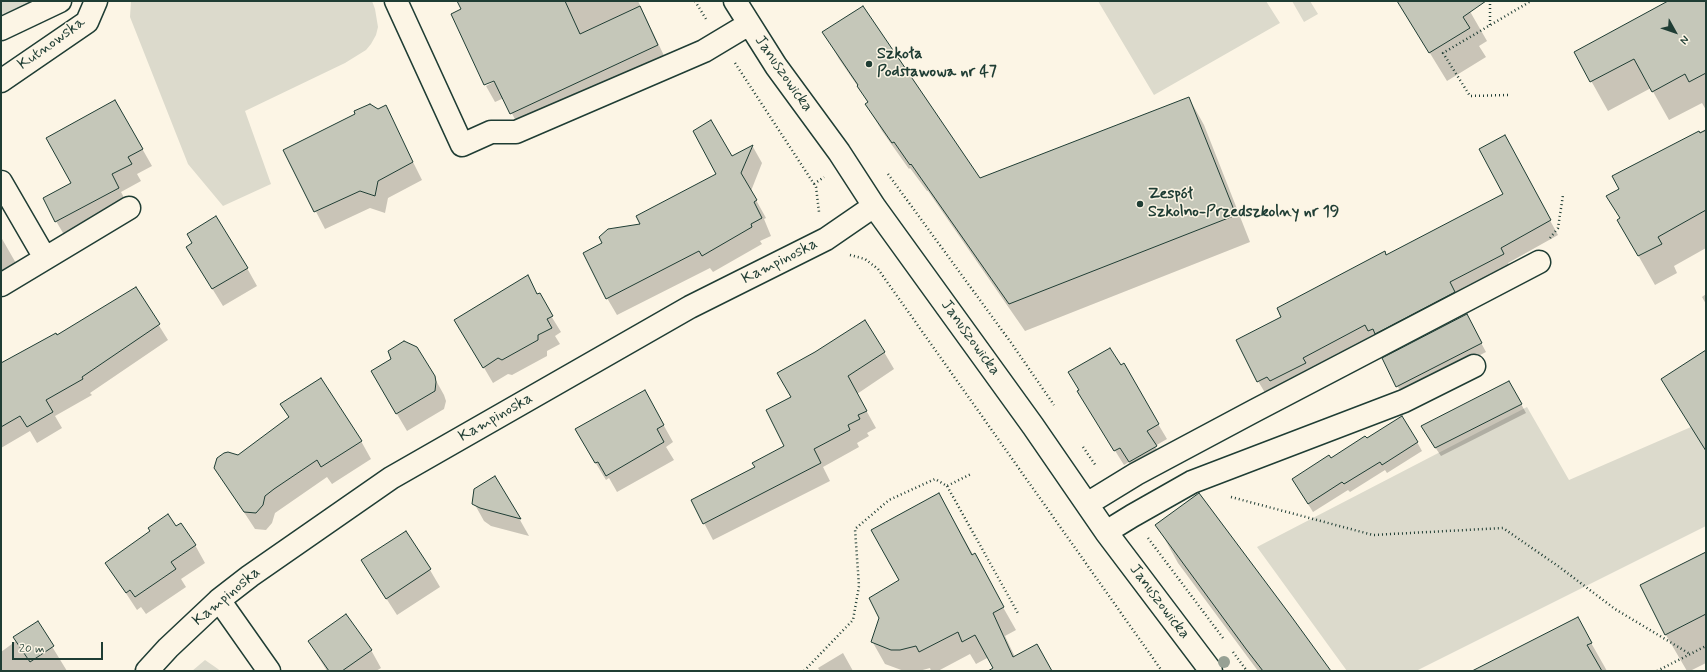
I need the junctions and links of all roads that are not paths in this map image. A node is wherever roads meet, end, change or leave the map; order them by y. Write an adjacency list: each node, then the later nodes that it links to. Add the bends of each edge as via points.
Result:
1 (60, 1): 6 (street, Kutnowska)
2 (96, 1): 7 (street, Kutnowska, via 88,22)
3 (396, 1): 5 (street, via 462,145 491,132 516,132 704,51)
4 (735, 1): 5 (street, Januszowicka)
5 (749, 24): 9 (street, Januszowicka)
6 (1, 29)
7 (1, 81)
8 (1, 182): 11 (street)
9 (874, 206): 15 (street, Januszowicka); 17 (street, Kampinoska, via 831,236 690,307 391,478)
10 (129, 208): 11 (street)
11 (45, 258): 13 (street)
12 (1539, 262): 15 (street, via 1254,411)
13 (1, 285)
14 (1474, 366): 16 (street, via 1404,401 1192,482)
15 (1087, 504): 16 (street, Januszowicka)
16 (1106, 532): 20 (street, Januszowicka)
17 (219, 600): 18 (street, Kampinoska); 19 (street)
18 (147, 671)
19 (269, 671)
20 (1211, 671)

